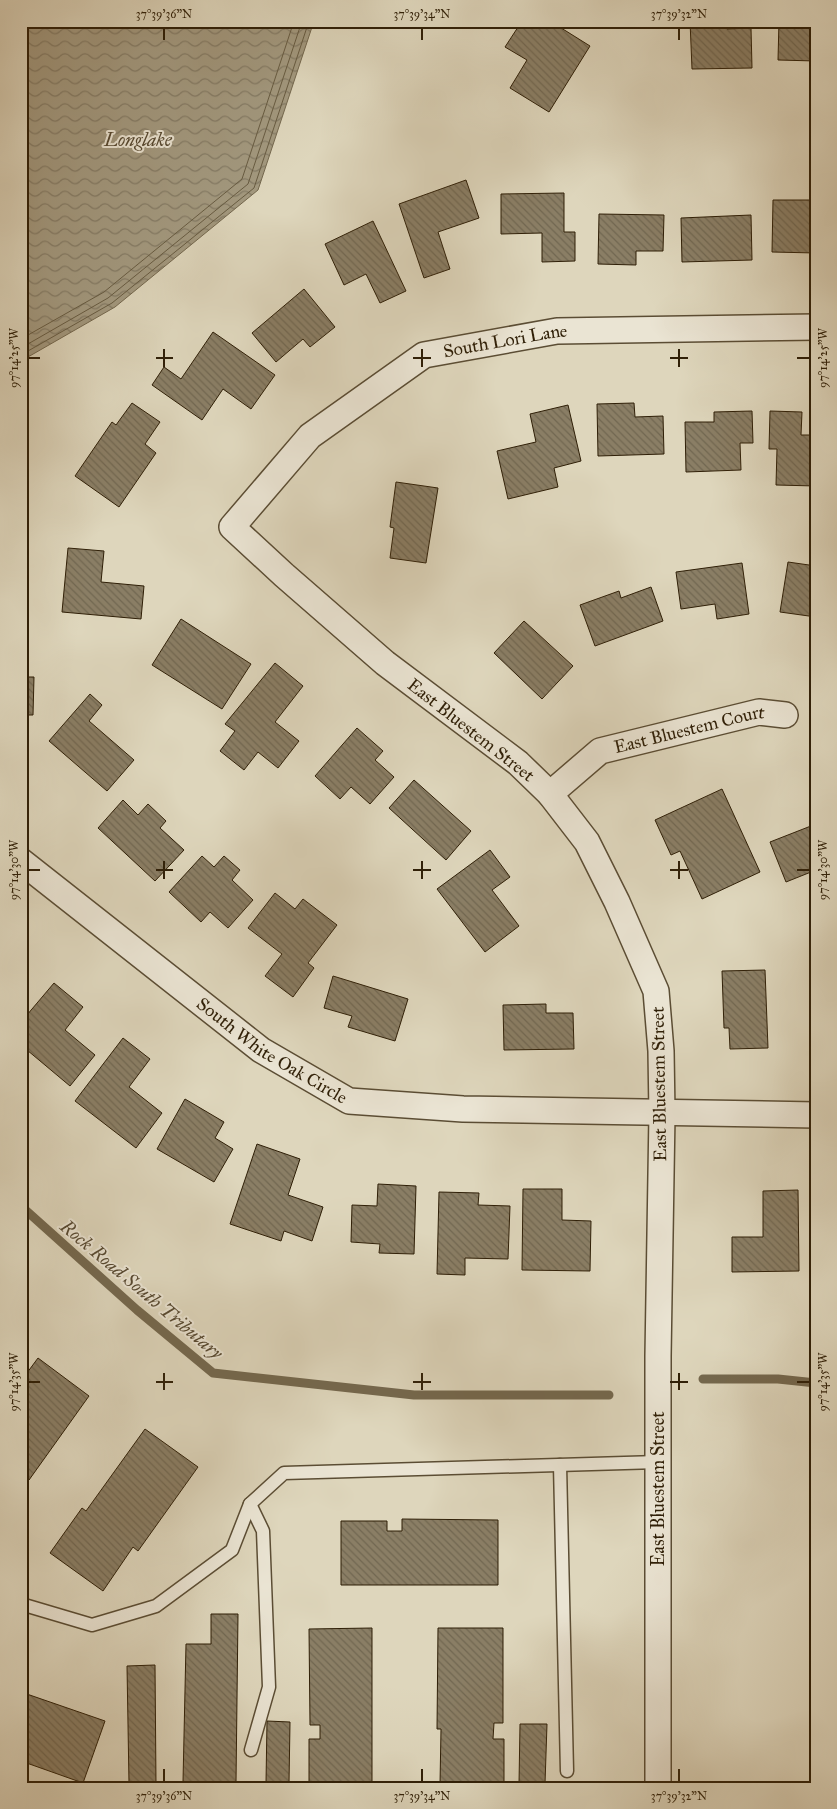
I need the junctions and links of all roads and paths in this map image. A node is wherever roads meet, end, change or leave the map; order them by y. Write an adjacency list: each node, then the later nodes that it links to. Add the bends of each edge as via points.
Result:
1 (816, 327): 2 (street, South Lori Lane, via 557,331 424,355 310,436)
2 (232, 527): 4 (street, East Bluestem Street, via 385,663 518,763)
3 (785, 714): 4 (street, East Bluestem Court, via 759,712 600,751)
4 (550, 794): 6 (street, East Bluestem Street, via 587,842 656,991)
5 (21, 862): 6 (street, South White Oak Circle, via 261,1050 349,1101 463,1109)
6 (662, 1114): 7 (street, South White Oak Circle); 8 (street, East Bluestem Street)
7 (816, 1115)
8 (658, 1462): 9 (lane); 14 (street, East Bluestem Street)
9 (560, 1465): 10 (lane, via 284,1473); 13 (lane)
10 (250, 1504): 11 (lane, via 232,1550 156,1606 92,1625); 12 (lane, via 263,1531 269,1687)
11 (21, 1604)
12 (251, 1750)
13 (568, 1772)
14 (658, 1788)

